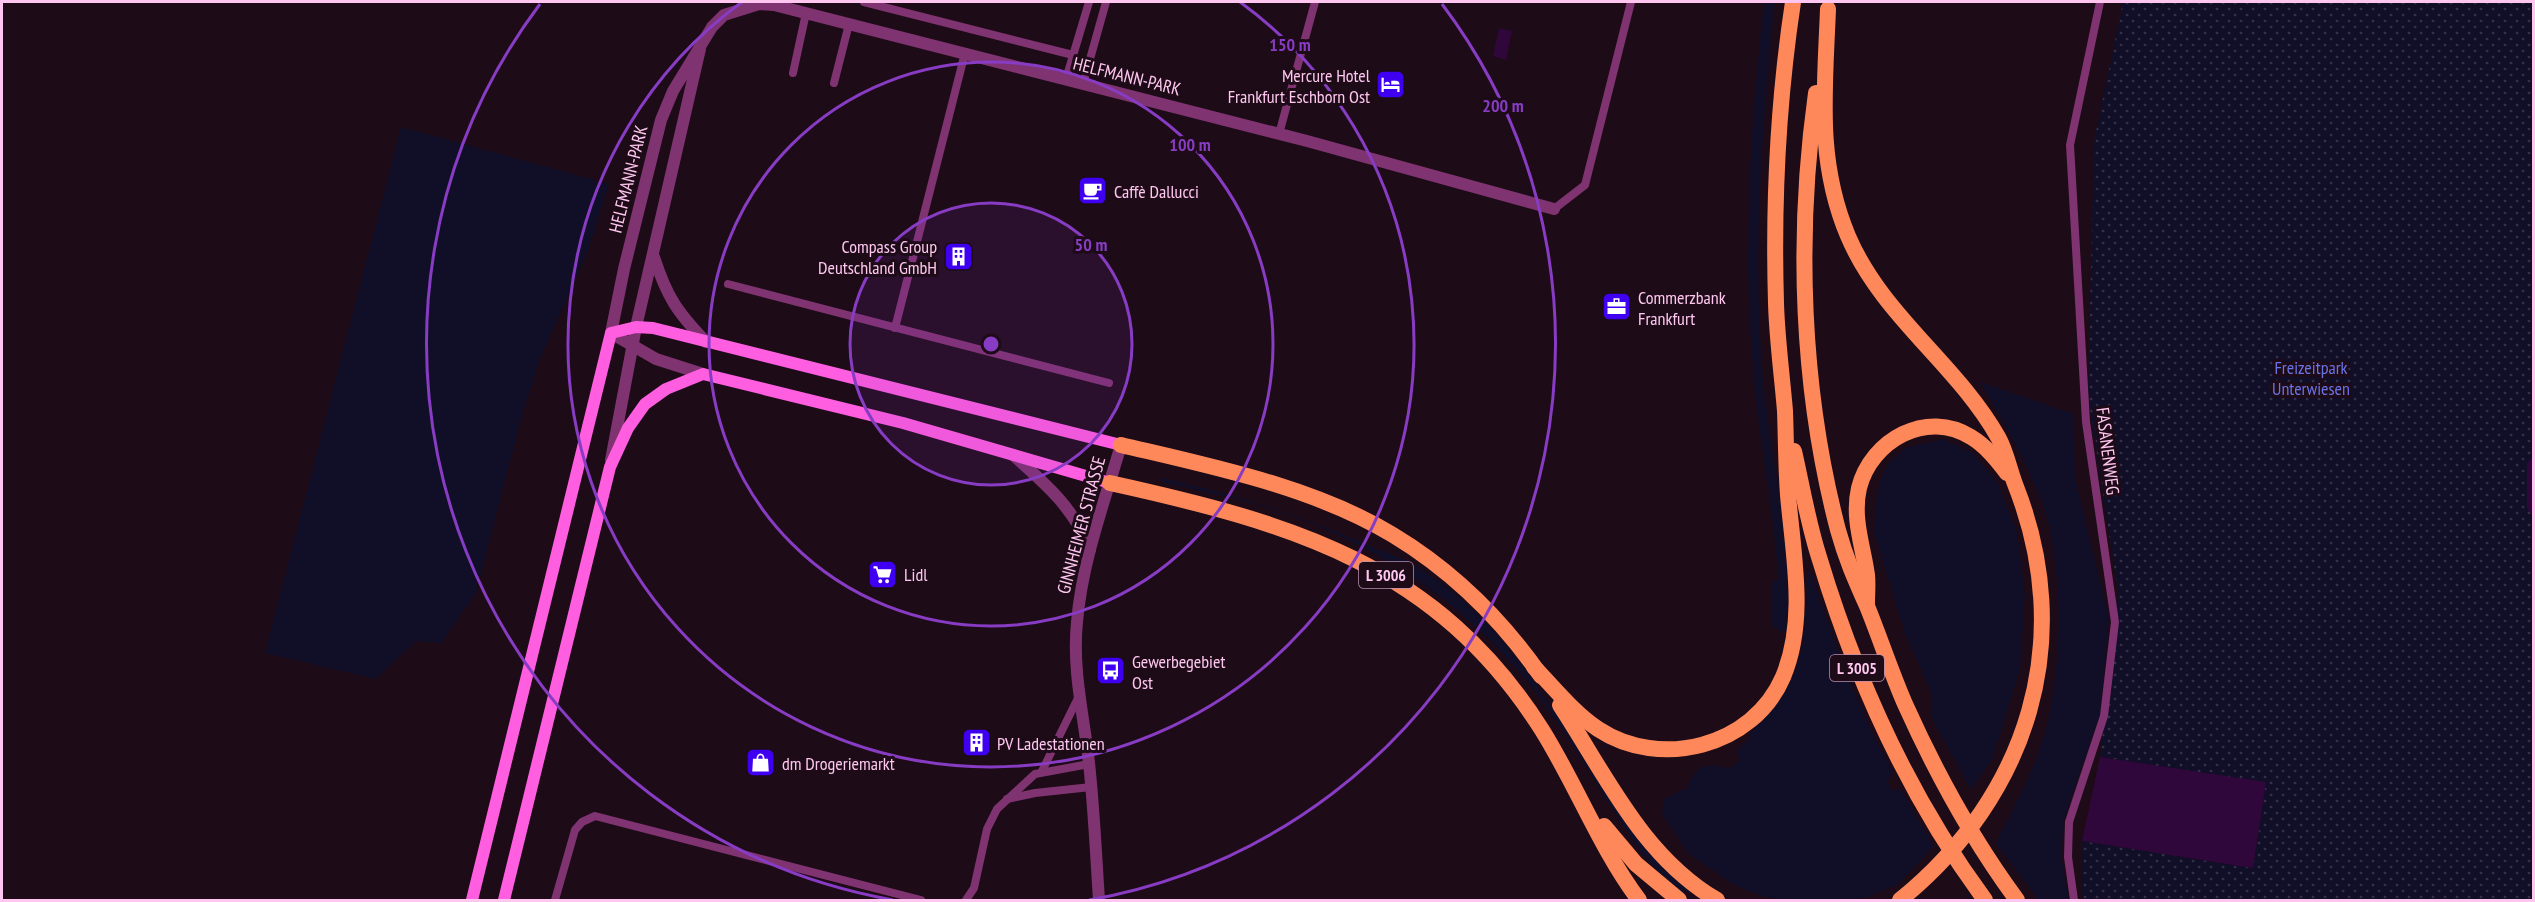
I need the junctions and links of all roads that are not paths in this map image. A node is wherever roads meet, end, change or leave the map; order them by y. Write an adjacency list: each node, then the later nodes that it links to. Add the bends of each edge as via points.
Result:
1 (864, 2): 13 (lane)
2 (1089, 2): 13 (lane)
3 (1106, 2): 17 (lane)
4 (1315, 2): 18 (lane)
5 (1631, 2): 19 (lane, via 1585,185)
6 (1793, 2): 29 (highway, L 3005, via 1778,150 1776,220 1776,304)
7 (2100, 2): 56 (lane, FASANENWEG, via 2070,145 2086,422 2115,622 2104,716 2069,822 2067,857)
8 (1829, 5): 33 (highway, via 1824,135 1838,210 1863,266 1892,310 1979,408 1999,439); 36 (highway, L 3005, via 1811,130 1805,297 1824,464 1850,573)
9 (799, 8): 10 (street, HELFMANN-PARK); 11 (street, HELFMANN-PARK, via 759,4 740,9 724,15); 14 (lane)
10 (849, 24): 12 (street, HELFMANN-PARK); 16 (lane)
11 (702, 42): 20 (street, HELFMANN-PARK); 24 (street, HELFMANN-PARK, via 661,120)
12 (965, 53): 15 (street, HELFMANN-PARK); 23 (lane)
13 (1073, 55): 15 (lane)
14 (793, 73)
15 (1066, 79): 17 (street, HELFMANN-PARK)
16 (834, 83)
17 (1083, 84): 18 (street, HELFMANN-PARK)
18 (1279, 134): 19 (street, HELFMANN-PARK)
19 (1554, 209)
20 (654, 256): 22 (street, HELFMANN-PARK); 25 (street, via 674,306)
21 (728, 284): 23 (lane)
22 (636, 327): 24 (main road, L 3006); 25 (main road, L 3006); 26 (street, HELFMANN-PARK)
23 (895, 328): 28 (lane)
24 (611, 333): 26 (street); 44 (main road)
25 (706, 342): 30 (main road, L 3006)
26 (632, 345): 27 (street, via 656,359); 32 (street, HELFMANN-PARK)
27 (703, 374): 31 (main road, L 3006); 32 (main road, via 666,389 645,404 628,428)
28 (1109, 383)
29 (1785, 412): 37 (highway, via 1788,494 1796,555 1793,635 1783,676 1763,706 1715,742 1688,749 1654,749 1616,738 1582,717); 54 (highway, L 3005, via 1818,555 1855,663 1880,723 1935,826)
30 (1121, 445): 34 (street, GINNHEIMER STRASSE); 37 (highway, L 3006, via 1296,493 1392,535 1476,600)
31 (1013, 454): 34 (main road, L 3006); 35 (street, via 1049,486 1072,514)
32 (610, 467): 45 (main road)
33 (2014, 480): 36 (highway, via 1983,446 1955,430 1924,428 1885,446 1871,460 1859,489 1858,532 1867,574); 53 (highway, via 2034,542 2040,578 2042,632 2033,701 2023,736 2000,788 1952,852)
34 (1110, 483): 35 (street, GINNHEIMER STRASSE); 42 (highway, L 3006, via 1280,526 1342,551 1402,585 1449,621 1489,660 1541,729)
35 (1090, 551): 38 (street, GINNHEIMER STRASSE, via 1076,625)
36 (1867, 606): 55 (highway, L 3005, via 1931,759 1964,820)
37 (1534, 667): 52 (highway, via 1652,846 1694,886)
38 (1079, 695): 39 (street, GINNHEIMER STRASSE); 40 (lane)
39 (1089, 764): 40 (lane); 41 (street, GINNHEIMER STRASSE)
40 (1042, 771): 43 (lane, via 1028,778)
41 (1091, 787): 43 (lane); 49 (street, GINNHEIMER STRASSE)
42 (1578, 791): 50 (highway, via 1614,862); 51 (highway, via 1636,864)
43 (1007, 800): 48 (lane, via 990,819 975,888)
44 (472, 900)
45 (504, 900)
46 (555, 900): 47 (lane, via 575,830 595,816)
47 (921, 900)
48 (966, 900)
49 (1098, 900)
50 (1639, 900)
51 (1679, 900)
52 (1717, 900)
53 (1900, 900)
54 (1985, 900)
55 (2017, 900)
56 (2074, 900)

